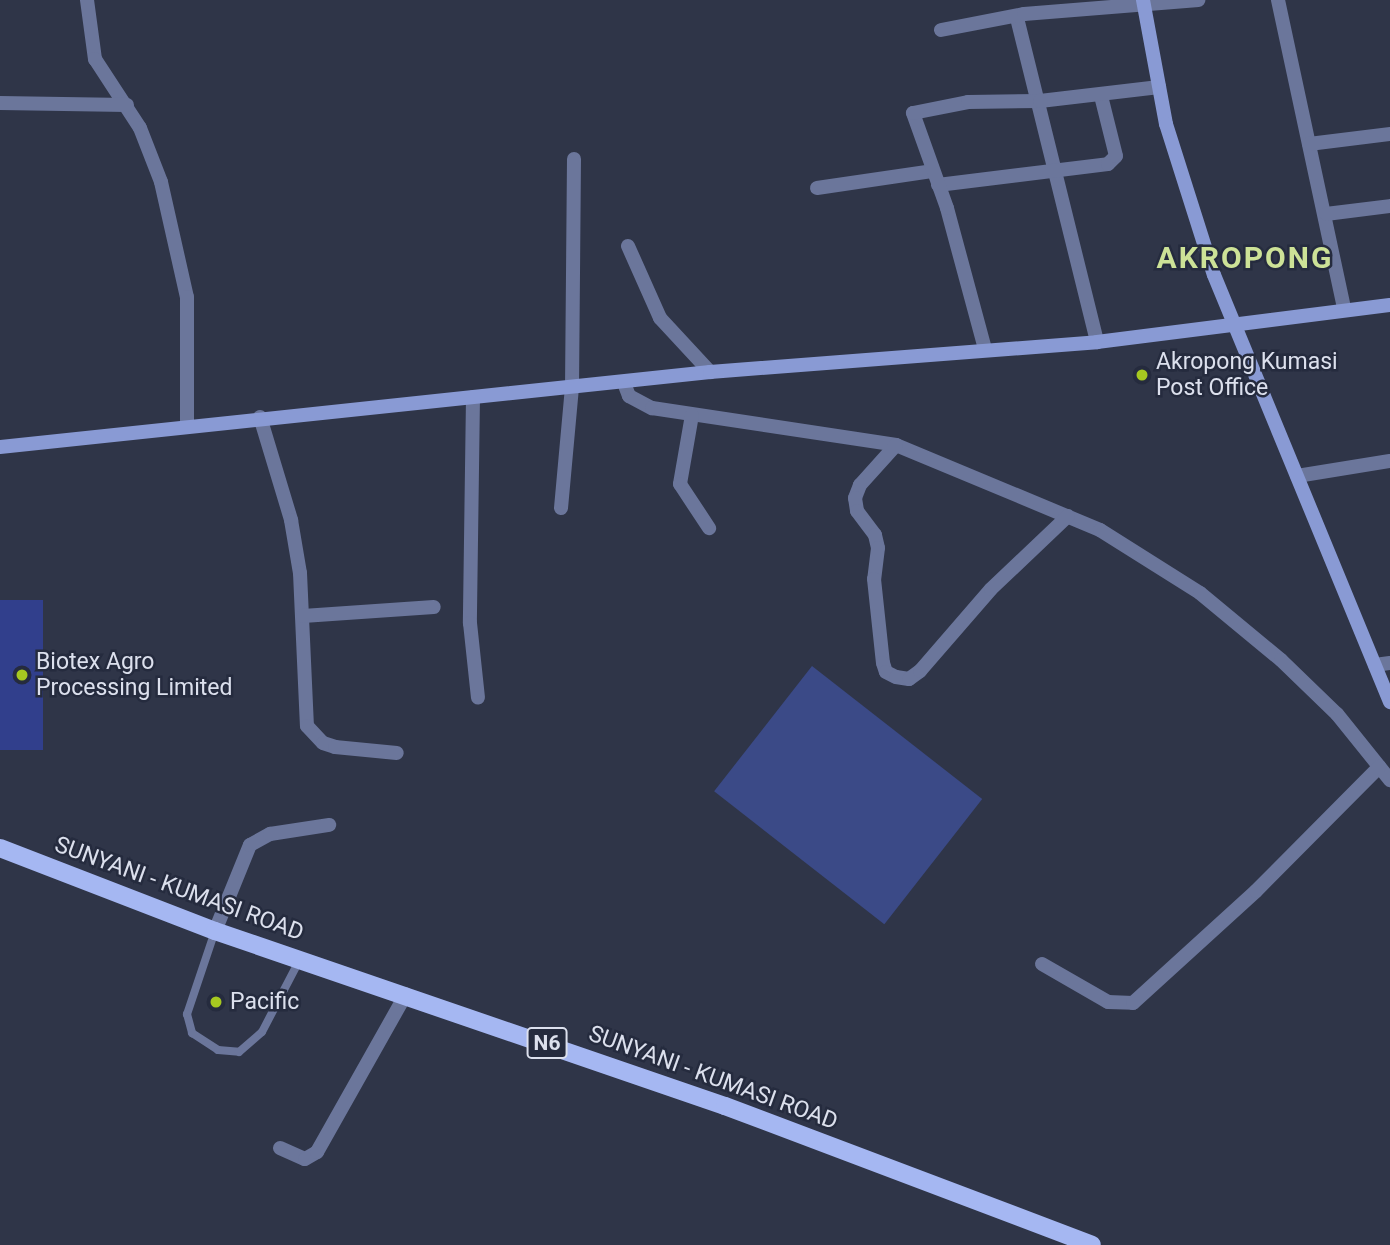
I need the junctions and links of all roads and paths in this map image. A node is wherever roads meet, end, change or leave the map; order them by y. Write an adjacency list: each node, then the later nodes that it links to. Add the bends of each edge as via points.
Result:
1 (87, 0): 11 (street, via 96,59)
2 (1198, 0): 4 (street)
3 (1278, 0): 13 (street)
4 (1143, 1): 5 (street); 7 (street)
5 (1017, 18): 6 (street); 9 (street)
6 (941, 30)
7 (1159, 87): 8 (street); 23 (street, via 1191,212)
8 (1101, 96): 9 (street); 15 (street, via 1113,161)
9 (1040, 101): 15 (street); 16 (street, via 968,102 915,111 912,116)
10 (0, 103): 11 (street)
11 (127, 105): 32 (street, via 153,156 187,297)
12 (1390, 134): 13 (street)
13 (1309, 144): 19 (street)
14 (575, 159): 28 (street)
15 (1057, 170): 16 (street); 24 (street)
16 (935, 178): 17 (street); 25 (street)
17 (817, 188)
18 (1390, 206): 19 (street)
19 (1326, 214): 22 (street, via 1331,262)
20 (628, 246): 26 (street, via 660,318)
21 (1390, 305): 22 (street)
22 (1344, 309): 23 (street)
23 (1233, 324): 24 (street); 36 (street)
24 (1097, 342): 25 (street)
25 (985, 349): 26 (street)
26 (710, 372): 27 (street)
27 (624, 383): 28 (street); 30 (street, via 637,402)
28 (572, 388): 29 (street); 37 (street)
29 (473, 397): 31 (street); 43 (street, via 470,623)
30 (692, 415): 33 (street); 39 (street, via 680,484)
31 (260, 417): 32 (street); 41 (street, via 291,520)
32 (187, 426): 34 (street)
33 (896, 444): 38 (street); 38 (street, via 860,485 855,498 878,548 874,579 883,663 886,672 896,677 909,679 920,671 991,589)
34 (0, 447)
35 (1390, 461): 36 (street)
36 (1297, 476): 42 (street)
37 (561, 508)
38 (1068, 516): 46 (street, via 1151,561 1236,622 1337,714)
39 (709, 528)
40 (434, 607): 41 (street)
41 (303, 616): 45 (street, via 305,714 310,731 335,747)
42 (1383, 664): 44 (street)
43 (478, 698)
44 (1390, 702)
45 (397, 753)
46 (1380, 767): 47 (street); 52 (street, via 1256,891 1133,1003 1108,1002)
47 (1390, 780)
48 (329, 825): 50 (street, via 270,834 250,845)
49 (0, 848): 50 (main road, SUNYANI - KUMASI ROAD / N6)
50 (215, 931): 51 (main road, SUNYANI - KUMASI ROAD / N6); 51 (lane, via 187,1014 192,1033 218,1050 239,1052 262,1032)
51 (299, 960): 53 (main road, SUNYANI - KUMASI ROAD / N6)
52 (1042, 964)
53 (406, 994): 54 (street, via 317,1152 305,1159); 55 (main road, SUNYANI - KUMASI ROAD / N6, via 725,1106)
54 (280, 1148)
55 (1092, 1245)

